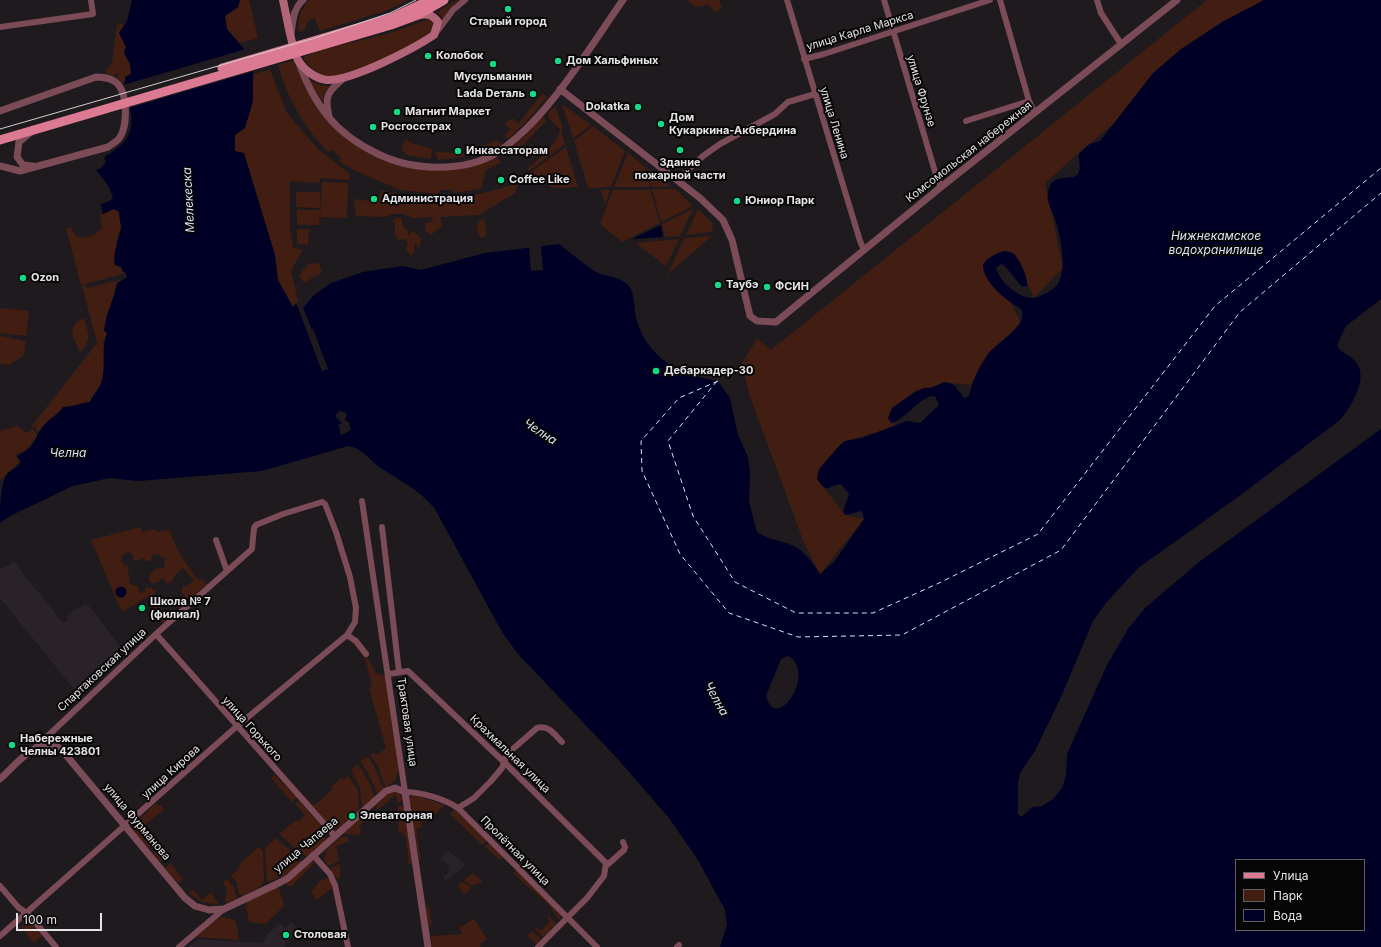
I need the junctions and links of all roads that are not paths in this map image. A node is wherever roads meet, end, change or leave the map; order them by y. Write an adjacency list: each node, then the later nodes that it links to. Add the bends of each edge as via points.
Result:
1 (91, 0): 14 (street, via 94,14)
2 (283, 0): 16 (main road)
3 (302, 0): 16 (street, via 293,16)
4 (465, 0): 17 (street, via 452,10)
5 (623, 0): 23 (street)
6 (787, 0): 20 (street, улица Ленина)
7 (884, 0): 15 (street, улица Фрунзе)
8 (990, 0): 15 (street, улица Карла Маркса)
9 (1000, 0): 25 (street)
10 (1097, 0): 19 (street)
11 (1177, 0): 19 (street, Комсомольская набережная)
12 (434, 1): 13 (main road); 18 (main road)
13 (418, 15): 17 (main road, via 434,16 438,22); 18 (main road, via 391,25)
14 (0, 27)
15 (893, 32): 20 (street, улица Карла Маркса); 37 (street, улица Фрунзе)
16 (291, 34): 21 (main road)
17 (434, 34): 22 (main road, via 399,55)
18 (316, 44): 26 (main road)
19 (1121, 44): 28 (street, Комсомольская набережная)
20 (804, 59): 24 (street, улица Ленина)
21 (298, 60): 22 (main road, via 317,78); 29 (street, via 310,91)
22 (344, 78): 29 (street, via 328,94 326,106)
23 (560, 89): 29 (street, via 530,124 496,153 482,159 436,168 412,166 388,159 359,146); 36 (street)
24 (815, 94): 36 (street, via 788,102 775,114 720,144); 38 (street, улица Ленина)
25 (1028, 101): 28 (street); 30 (street)
26 (105, 106): 31 (main road); 32 (main road)
27 (0, 111): 35 (street, via 96,77 114,81 120,87 125,117 120,138 108,147)
28 (1035, 113): 37 (street, Комсомольская набережная)
29 (330, 121)
30 (966, 121)
31 (35, 130): 33 (main road); 35 (street, via 19,142 16,157 23,165)
32 (0, 134)
33 (0, 140)
34 (0, 166): 35 (street, via 20,171)
35 (37, 166)
36 (677, 180): 38 (street, Комсомольская набережная, via 724,222 732,240 750,316 757,321 776,322)
37 (941, 187): 38 (street, Комсомольская набережная)
38 (864, 250)
39 (362, 501): 48 (street, Трактовая улица)
40 (382, 527): 47 (street)
41 (216, 540): 42 (street)
42 (227, 571): 43 (street, Спартаковская улица, via 252,549 254,528 260,522 322,502 336,532 350,577 356,608); 44 (street, Спартаковская улица)
43 (355, 622): 45 (street, улица Кирова)
44 (156, 634): 49 (street, улица Горького); 51 (street, Спартаковская улица)
45 (347, 634): 46 (street); 49 (street, улица Кирова)
46 (366, 654)
47 (399, 672): 48 (street); 52 (street, Крахмальная улица, via 408,671)
48 (389, 674): 54 (street, Трактовая улица)
49 (236, 727): 56 (street, улица Кирова); 57 (street, улица Горького)
50 (562, 742): 52 (street, via 548,728 540,726 511,750)
51 (36, 747): 53 (street, Спартаковская улица); 56 (street, улица Фурманова, via 46,744 61,749)
52 (504, 762): 55 (street, via 502,768 474,798); 60 (street, Крахмальная улица, via 600,855 606,862)
53 (0, 779)
54 (405, 792): 55 (street, Пролётная улица, via 437,799); 57 (street, улица Чапаева, via 395,788 386,791); 69 (street, Трактовая улица)
55 (458, 808): 64 (street, Пролётная улица)
56 (126, 826): 62 (street, улица Фурманова, via 185,898 195,906 209,910); 63 (street, улица Кирова)
57 (335, 836): 59 (street, улица Чапаева)
58 (623, 842): 60 (street, via 624,850)
59 (313, 855): 62 (street, улица Чапаева, via 288,878); 68 (street, via 330,874 335,885)
60 (606, 868): 64 (street, via 604,876)
61 (0, 886): 63 (street)
62 (224, 909): 67 (street, улица Чапаева)
63 (26, 913): 65 (street, улица Кирова); 66 (street)
64 (567, 917): 70 (street); 71 (street, Пролётная улица)
65 (0, 936)
66 (56, 947)
67 (179, 947)
68 (348, 947)
69 (428, 947)
70 (538, 947)
71 (598, 947)

